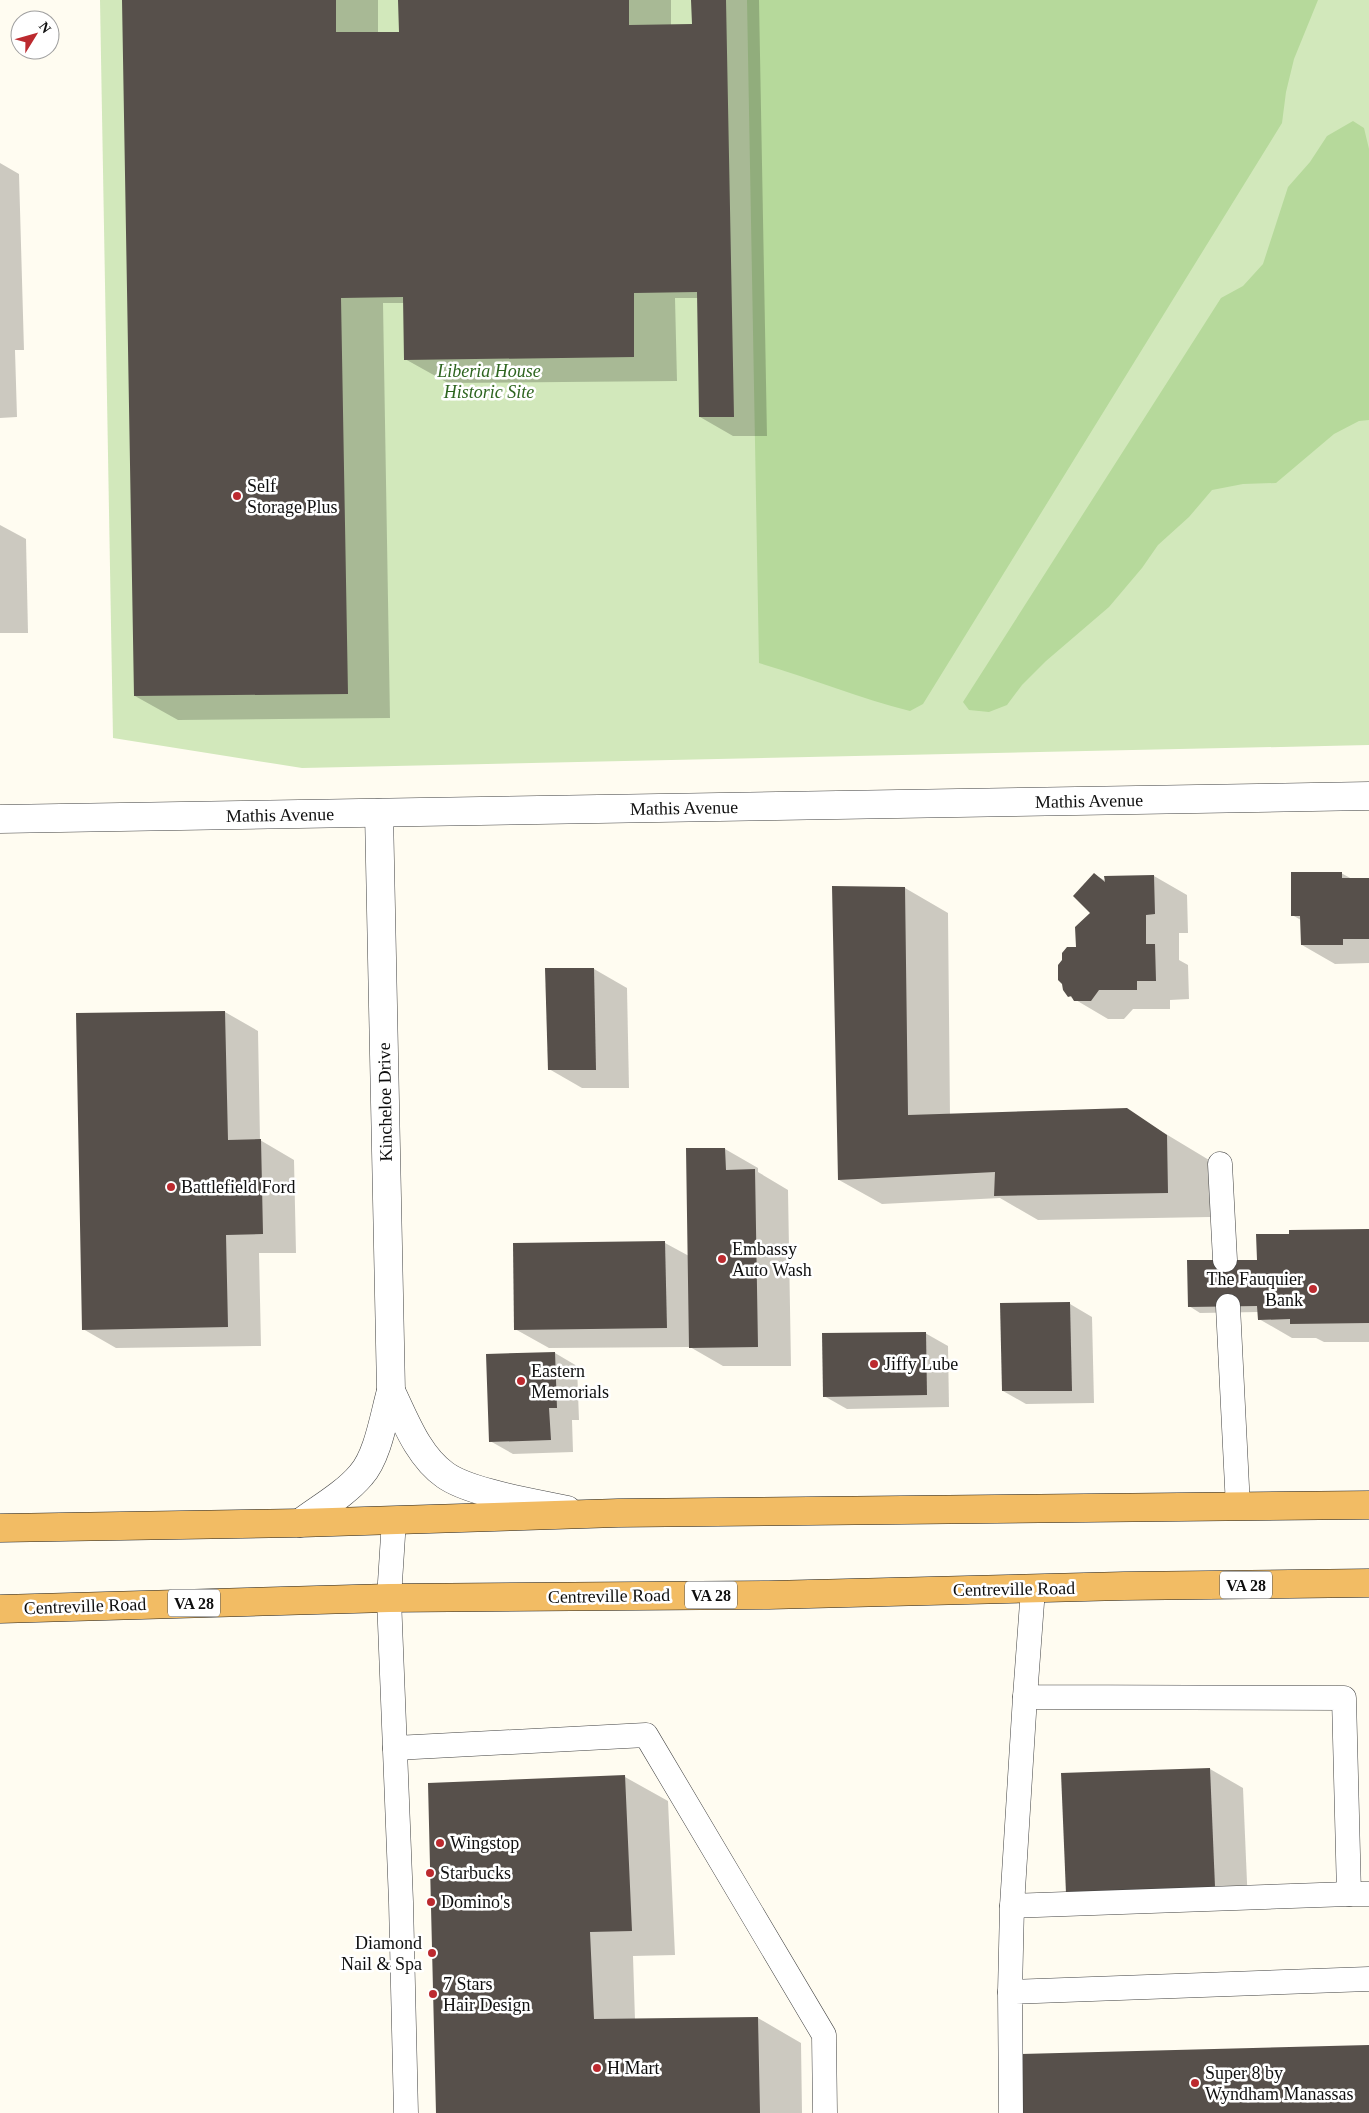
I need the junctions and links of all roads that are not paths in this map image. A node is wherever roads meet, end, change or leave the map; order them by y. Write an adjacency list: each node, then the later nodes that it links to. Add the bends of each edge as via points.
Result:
1 (1369, 796): 2 (street, Mathis Avenue)
2 (379, 813): 3 (street, Mathis Avenue); 7 (street, Kincheloe Drive)
3 (0, 820)
4 (1220, 1164): 5 (lane)
5 (1225, 1260)
6 (1228, 1306): 9 (lane)
7 (391, 1391): 10 (street, Kincheloe Drive, via 412,1435 445,1475 467,1486); 12 (street, Kincheloe Drive, via 374,1452 362,1474)
8 (1369, 1505): 9 (highway)
9 (1238, 1507): 10 (highway)
10 (587, 1514): 11 (highway)
11 (394, 1520): 12 (highway); 16 (lane)
12 (300, 1523): 13 (highway)
13 (0, 1528)
14 (1369, 1583): 15 (highway, Centreville Road / VA 28)
15 (1033, 1589): 16 (highway, Centreville Road / VA 28); 18 (lane)
16 (389, 1598): 17 (highway, Centreville Road / VA 28); 19 (lane)
17 (0, 1608)
18 (1025, 1697): 20 (lane, via 1344,1698); 21 (lane)
19 (395, 1748): 24 (lane); 25 (lane, via 646,1735 824,2035)
20 (1359, 1894): 21 (lane)
21 (1012, 1906): 23 (lane)
22 (1369, 1979): 23 (lane)
23 (1010, 1992): 26 (lane)
24 (406, 2113)
25 (825, 2113)
26 (1012, 2113)

